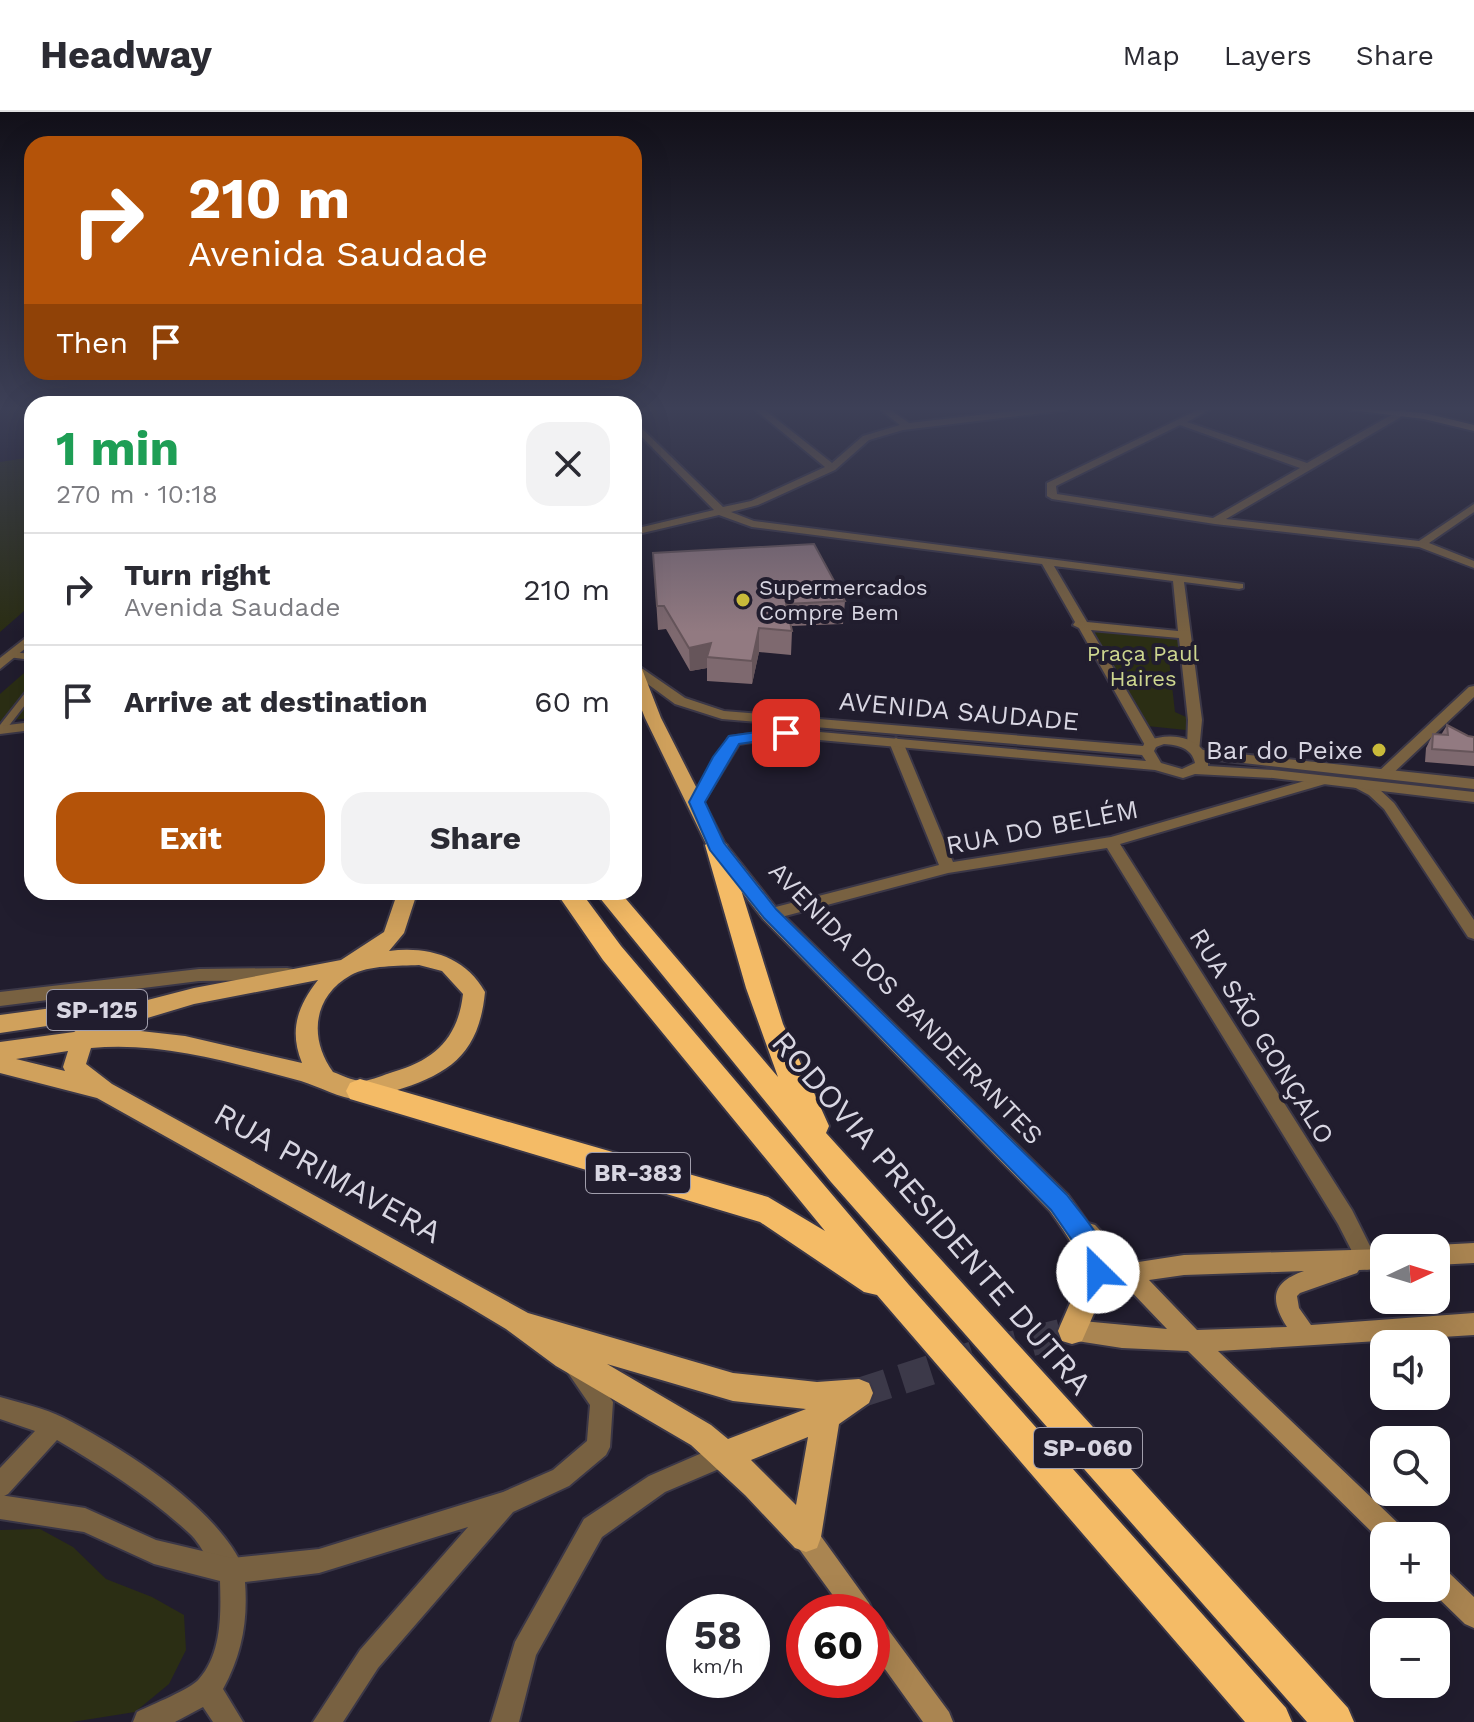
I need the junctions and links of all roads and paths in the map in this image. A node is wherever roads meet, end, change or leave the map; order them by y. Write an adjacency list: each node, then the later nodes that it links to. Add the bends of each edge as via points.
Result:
1 (692, 482): 6 (street)
2 (801, 482): 6 (street)
3 (1057, 482): 7 (street, via 1051,485 1052,496)
4 (1282, 482): 7 (street)
5 (1474, 507): 9 (street)
6 (722, 512): 8 (street); 10 (street, via 783,530)
7 (1215, 521): 9 (street)
8 (642, 530)
9 (1421, 544): 11 (street)
10 (1047, 563): 12 (street); 14 (street)
11 (1474, 565)
12 (1178, 579): 13 (street); 15 (street)
13 (1239, 586)
14 (1079, 625): 15 (street); 28 (street)
15 (1184, 635): 30 (street)
16 (24, 644): 17 (street)
17 (11, 655): 18 (lane); 19 (street)
18 (24, 656)
19 (0, 665)
20 (642, 674): 28 (street, AVENIDA SAUDADE, via 680,701 722,715)
21 (642, 688): 29 (main road, AVENIDA DOS BANDEIRANTES)
22 (1474, 690): 33 (street)
23 (24, 700): 26 (lane)
24 (642, 725): 29 (main road)
25 (24, 727): 26 (street)
26 (0, 730)
27 (896, 742): 31 (street, AVENIDA SAUDADE); 38 (street, AVENIDA SAUDADE, via 786,733 734,740); 41 (street)
28 (1149, 748): 30 (street, AVENIDA SAUDADE, via 1171,740); 31 (street)
29 (670, 749): 38 (main road, AVENIDA DOS BANDEIRANTES)
30 (1197, 751): 32 (street, via 1202,765); 33 (street, AVENIDA SAUDADE)
31 (1156, 766): 32 (street, AVENIDA SAUDADE, via 1183,774)
32 (1198, 770): 34 (street, AVENIDA SAUDADE)
33 (1383, 775): 35 (street, AVENIDA SAUDADE)
34 (1320, 781): 36 (street, AVENIDA SAUDADE); 39 (street, RUA DO BELÉM)
35 (1474, 784)
36 (1361, 787): 37 (street, AVENIDA SAUDADE); 46 (street, via 1389,806)
37 (1474, 797)
38 (697, 802): 40 (main road, AVENIDA DOS BANDEIRANTES)
39 (1111, 842): 41 (street, RUA DO BELÉM); 61 (street, RUA SÃO GONÇALO)
40 (716, 845): 45 (main road, AVENIDA DOS BANDEIRANTES); 59 (highway, via 794,1089)
41 (948, 868): 45 (street, RUA DO BELÉM)
42 (405, 900): 47 (main road, via 391,937)
43 (574, 900): 67 (highway, SP-060)
44 (614, 900): 59 (highway, RODOVIA PRESIDENTE DUTRA / SP-060)
45 (770, 914): 60 (main road, AVENIDA DOS BANDEIRANTES)
46 (1474, 933)
47 (352, 963): 48 (main road, SP-125); 56 (main road, via 323,986 306,1021 309,1060); 58 (main road, via 419,957 449,965 474,992 473,1018 450,1054 412,1078)
48 (305, 973): 49 (main road, SP-125); 50 (street, via 199,975)
49 (194, 996): 51 (main road, SP-125); 52 (main road, via 115,1017); 53 (main road, via 171,1012 167,1031)
50 (0, 999)
51 (0, 1024)
52 (83, 1037): 53 (main road, SP-125, via 140,1038); 54 (main road, SP-125); 57 (main road, via 74,1067)
53 (192, 1047): 56 (main road, SP-125)
54 (0, 1051)
55 (0, 1064): 57 (main road)
56 (325, 1079): 58 (main road, SP-125)
57 (104, 1091): 68 (main road, RUA PRIMAVERA)
58 (360, 1091): 67 (highway, BR-383, via 768,1211)
59 (841, 1173): 95 (highway, RODOVIA PRESIDENTE DUTRA / SP-060)
60 (1059, 1203): 66 (main road, AVENIDA DOS BANDEIRANTES); 70 (main road, AVENIDA DOS BANDEIRANTES, via 1094,1252 1098,1272)
61 (1370, 1252)
62 (1474, 1253): 63 (main road)
63 (1450, 1254)
64 (1370, 1259): 66 (main road, via 1184,1265)
65 (1370, 1261): 71 (main road, via 1293,1285 1286,1293 1289,1311)
66 (1127, 1274): 72 (main road, AVENIDA DOS BANDEIRANTES)
67 (898, 1296): 94 (highway, SP-060)
68 (516, 1320): 73 (main road, RUA PRIMAVERA); 75 (main road, RUA PRIMAVERA, via 722,1387 789,1397 859,1393)
69 (1474, 1324): 71 (main road)
70 (1072, 1331): 72 (main road)
71 (1304, 1335): 72 (main road)
72 (1194, 1341): 81 (main road, AVENIDA DOS BANDEIRANTES)
73 (566, 1356): 77 (main road, RUA PRIMAVERA, via 701,1435); 79 (street, via 602,1402 598,1447 561,1478)
74 (0, 1408): 76 (street)
75 (826, 1416): 77 (main road); 82 (main road)
76 (55, 1426): 78 (street); 83 (street, via 129,1469 200,1526)
77 (725, 1455): 82 (main road, RUA PRIMAVERA); 92 (street, via 657,1484 593,1528 524,1651)
78 (0, 1486)
79 (505, 1503): 83 (street, via 319,1561); 91 (street, via 369,1659)
80 (0, 1507): 83 (street, via 85,1520 154,1552)
81 (1379, 1522)
82 (806, 1537): 85 (main road)
83 (232, 1571): 88 (street, via 235,1628)
84 (1450, 1592): 86 (main road)
85 (847, 1594)
86 (1474, 1615)
87 (890, 1654): 93 (main road)
88 (208, 1690): 89 (street); 90 (street)
89 (147, 1722)
90 (229, 1722)
91 (327, 1722)
92 (505, 1722)
93 (939, 1722)
94 (1272, 1722)
95 (1334, 1722)

